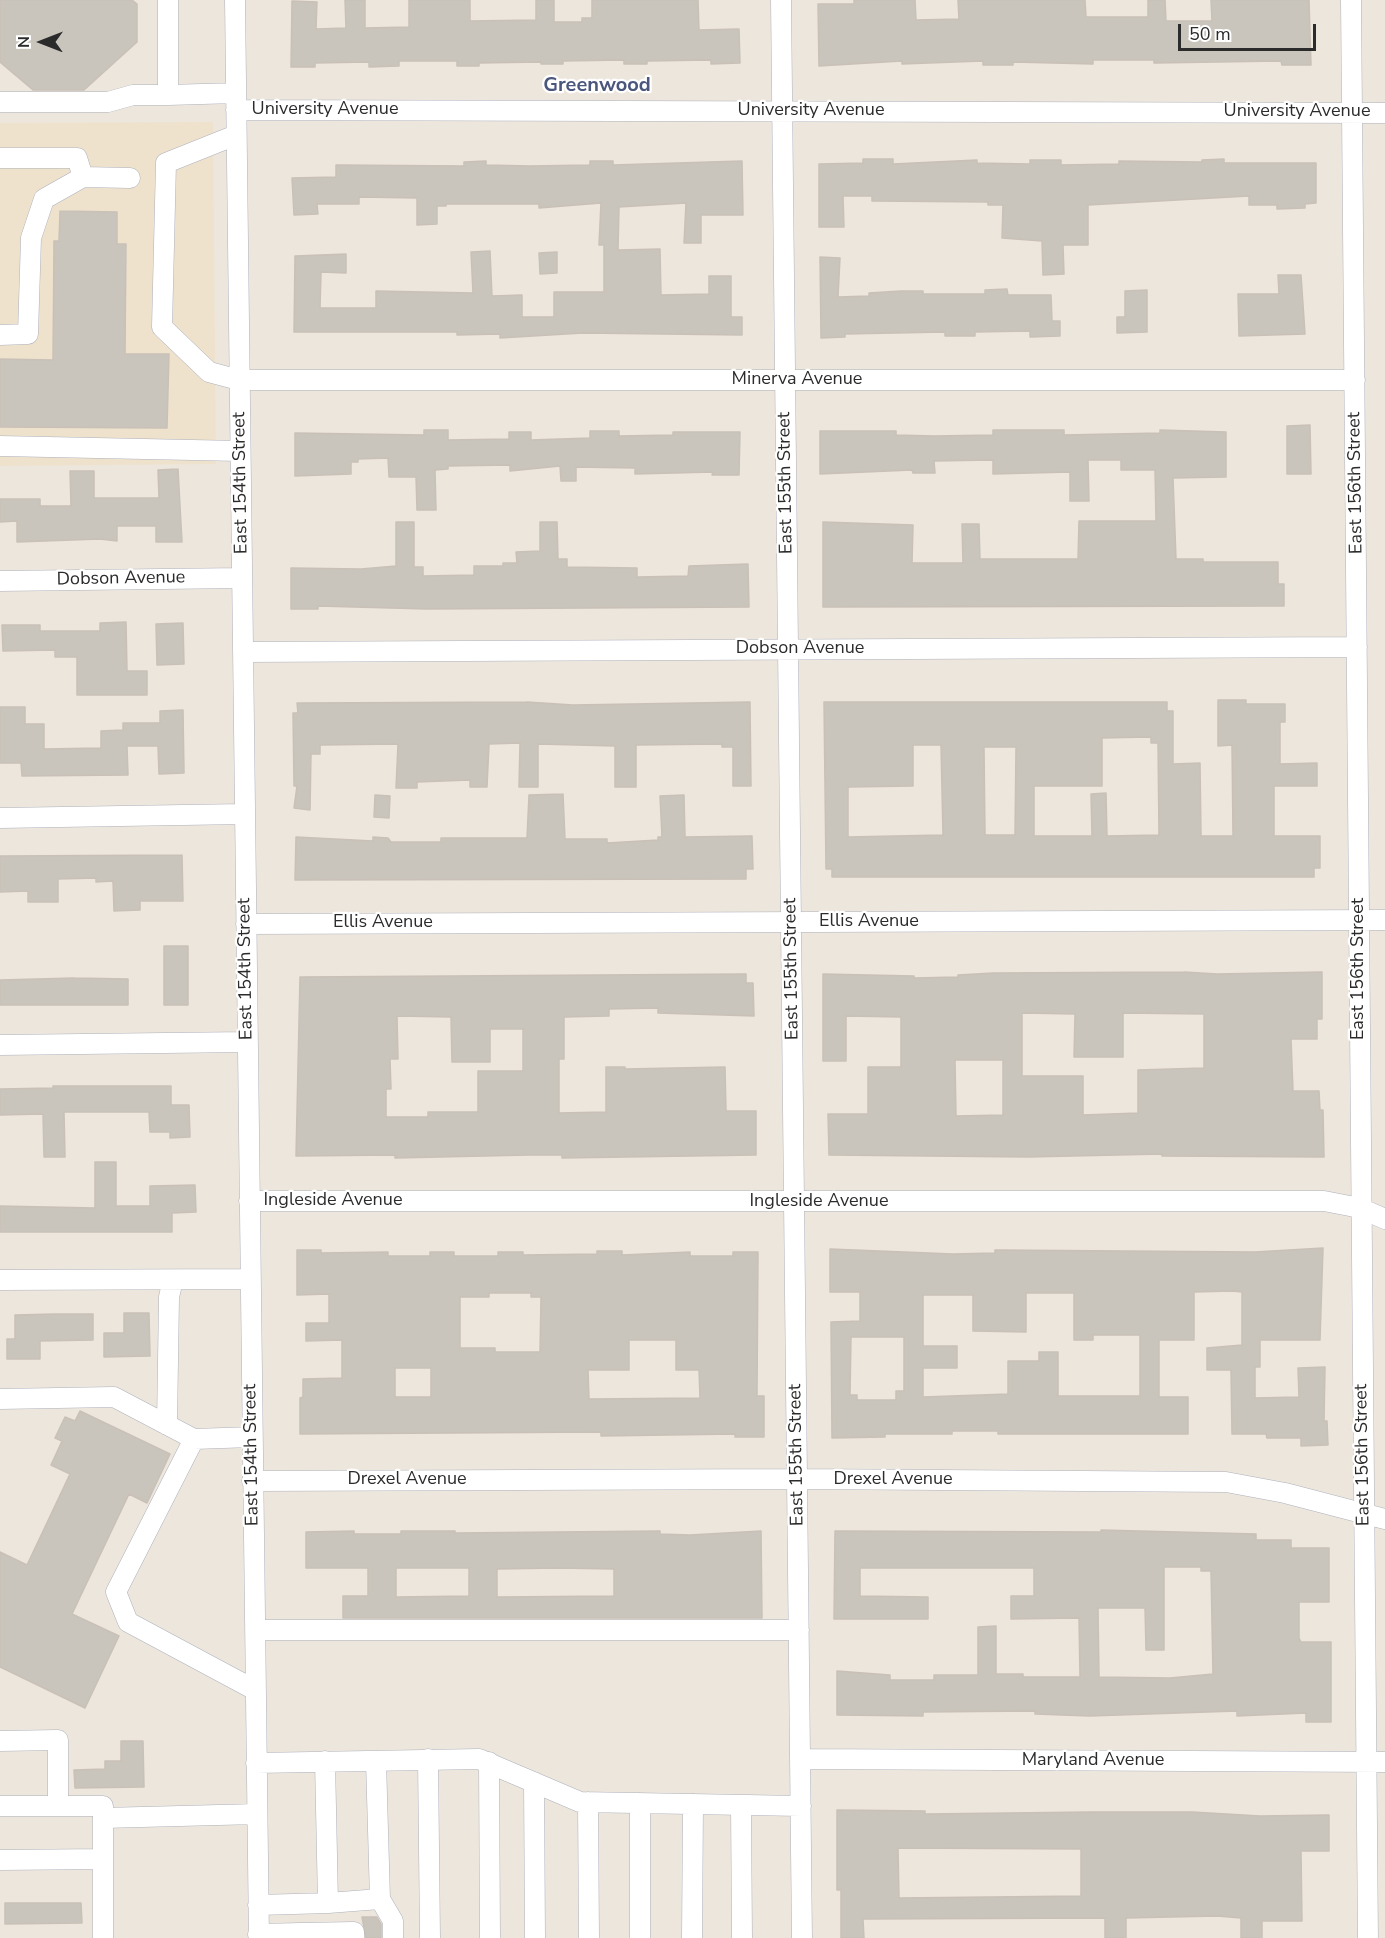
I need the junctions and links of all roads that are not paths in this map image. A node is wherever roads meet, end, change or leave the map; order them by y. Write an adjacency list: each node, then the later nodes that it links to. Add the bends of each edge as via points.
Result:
1 (168, 0): 5 (street)
2 (235, 0): 7 (street, East 154th Street)
3 (781, 0): 8 (street, East 155th Street)
4 (1352, 0): 9 (street, East 156th Street)
5 (168, 95): 6 (street, University Avenue, via 133,95 108,102); 7 (street, University Avenue)
6 (0, 102)
7 (236, 102): 8 (street, University Avenue); 11 (street, East 154th Street)
8 (782, 111): 9 (street, University Avenue); 17 (street, East 155th Street)
9 (1353, 113): 10 (street, University Avenue); 18 (street, East 156th Street)
10 (1385, 113)
11 (236, 135): 16 (street, East 154th Street); 16 (street, Minerva Avenue, via 166,163 162,327 209,372)
12 (0, 158): 13 (street, via 77,158)
13 (83, 177): 14 (street); 15 (street, via 44,199 31,237 28,334)
14 (130, 178)
15 (0, 334)
16 (239, 380): 17 (street, Minerva Avenue); 20 (street, East 154th Street)
17 (785, 380): 18 (street, Minerva Avenue); 24 (street, East 155th Street)
18 (1355, 380): 23 (street, East 156th Street)
19 (0, 446): 20 (street)
20 (240, 451): 21 (street, East 154th Street)
21 (242, 578): 22 (street, Dobson Avenue); 25 (street, East 154th Street)
22 (0, 581)
23 (1357, 647): 24 (street, Dobson Avenue); 29 (street, East 156th Street)
24 (788, 649): 25 (street, Dobson Avenue); 30 (street, East 155th Street)
25 (243, 652): 26 (street, East 154th Street)
26 (244, 814): 27 (street); 31 (street, East 154th Street)
27 (0, 818)
28 (1385, 920): 29 (street, Ellis Avenue)
29 (1359, 921): 30 (street, Ellis Avenue); 36 (street, East 156th Street)
30 (791, 922): 31 (street, Ellis Avenue); 35 (street, East 155th Street)
31 (246, 924): 32 (street, East 154th Street)
32 (247, 1042): 33 (street); 34 (street, East 154th Street)
33 (0, 1045)
34 (249, 1201): 35 (street, Ingleside Avenue); 38 (street, East 154th Street)
35 (794, 1202): 36 (street, Ingleside Avenue, via 1324,1201); 45 (street, East 155th Street)
36 (1360, 1208): 37 (street, Ingleside Avenue); 47 (street, East 156th Street)
37 (1385, 1220)
38 (250, 1279): 40 (street); 43 (street, East 154th Street)
39 (0, 1280): 40 (street)
40 (173, 1280): 42 (street, via 169,1297)
41 (0, 1399): 42 (street, via 114,1397)
42 (167, 1425): 44 (street)
43 (252, 1437): 44 (street); 46 (street, East 154th Street)
44 (194, 1439): 51 (street, via 116,1592 129,1622)
45 (797, 1479): 46 (street, Drexel Avenue); 47 (street, Drexel Avenue, via 1226,1482); 50 (street, East 155th Street)
46 (252, 1481): 49 (street, East 154th Street)
47 (1364, 1512): 48 (street, Drexel Avenue); 58 (street, East 156th Street)
48 (1385, 1519)
49 (255, 1630): 50 (street); 51 (street, East 154th Street)
50 (799, 1630): 53 (street, East 155th Street)
51 (255, 1690): 59 (street, East 154th Street)
52 (0, 1741): 66 (street, via 58,1740)
53 (800, 1759): 58 (street, Maryland Avenue); 67 (street, East 155th Street)
54 (428, 1760): 56 (street); 57 (street, via 479,1758); 81 (street)
55 (325, 1761): 56 (street); 59 (street); 73 (street)
56 (376, 1761): 72 (street)
57 (489, 1762): 60 (street); 82 (street)
58 (1376, 1762): 89 (street, East 156th Street)
59 (256, 1763): 68 (street, East 154th Street)
60 (534, 1782): 61 (street); 83 (street)
61 (588, 1802): 62 (street); 84 (street)
62 (640, 1803): 63 (street); 85 (street)
63 (693, 1804): 64 (street); 86 (street)
64 (741, 1805): 67 (street); 87 (street)
65 (0, 1806): 66 (street)
66 (58, 1806): 69 (street, via 103,1806)
67 (801, 1806): 88 (street, East 155th Street)
68 (257, 1814): 69 (street); 74 (street, East 154th Street)
69 (103, 1818): 70 (street)
70 (103, 1859): 71 (street); 78 (street)
71 (0, 1860)
72 (380, 1899): 73 (street); 80 (street, via 393,1921)
73 (328, 1903): 74 (street)
74 (258, 1905): 76 (street, East 154th Street)
75 (326, 1935): 77 (street); 79 (street, via 354,1932)
76 (259, 1936): 77 (street)
77 (301, 1936)
78 (103, 1938)
79 (354, 1938)
80 (393, 1938)
81 (430, 1938)
82 (490, 1938)
83 (536, 1938)
84 (589, 1938)
85 (640, 1938)
86 (692, 1938)
87 (741, 1938)
88 (802, 1938)
89 (1368, 1938)

